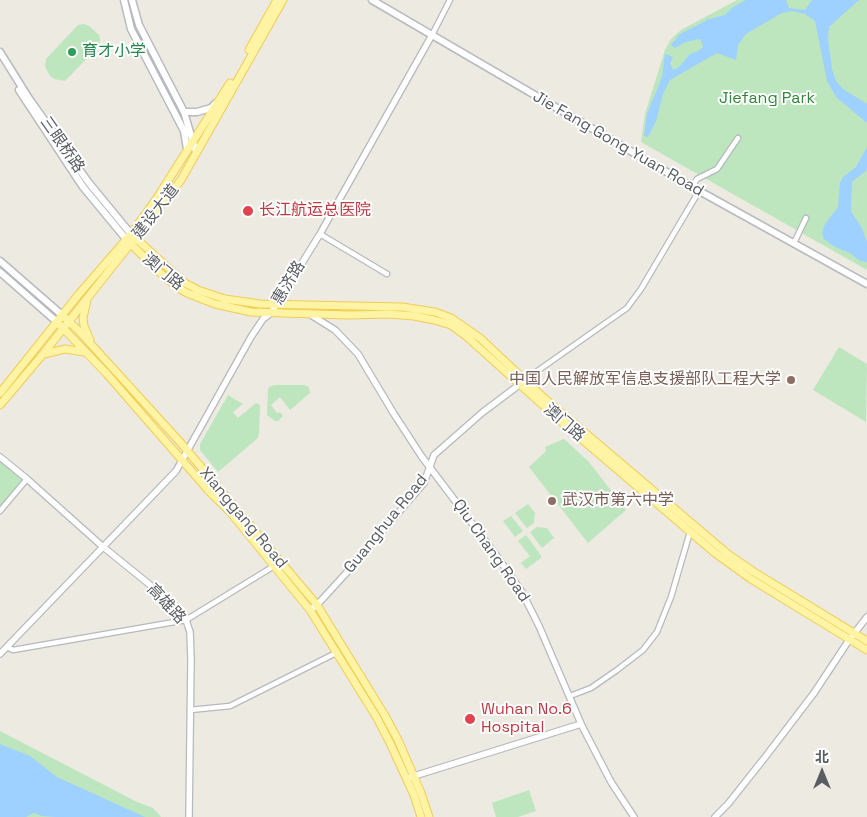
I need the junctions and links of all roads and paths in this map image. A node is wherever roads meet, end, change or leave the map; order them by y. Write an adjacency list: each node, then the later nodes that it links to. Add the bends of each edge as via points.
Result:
1 (124, 0): 14 (main road, via 131,29 184,131)
2 (132, 0): 11 (main road, via 139,25)
3 (276, 0): 10 (main road, 建设大道)
4 (283, 0): 15 (main road, 建设大道)
5 (372, 0): 7 (main road, Jie Fang Gong Yuan Road)
6 (450, 0): 7 (street, 惠济路)
7 (432, 35): 16 (main road, Jie Fang Gong Yuan Road); 19 (street, 惠济路)
8 (0, 52): 20 (main road, 三眼桥路, via 28,97)
9 (0, 59): 20 (main road, 三眼桥路, via 83,187)
10 (217, 103): 11 (main road, via 197,112); 13 (main road, 建设大道)
11 (184, 112): 13 (main road)
12 (738, 138): 16 (street, via 717,168 697,179)
13 (193, 141): 14 (main road, 建设大道); 15 (main road)
14 (187, 149): 20 (main road, 建设大道)
15 (196, 152): 20 (main road, 建设大道, via 181,180)
16 (692, 187): 17 (main road, Jie Fang Gong Yuan Road)
17 (699, 191): 21 (main road, Jie Fang Gong Yuan Road); 37 (street, via 627,308)
18 (806, 218): 21 (street)
19 (320, 234): 24 (street); 27 (street, 惠济路)
20 (131, 239): 26 (main road, 建设大道); 27 (main road, 澳门路, via 198,290 234,300); 28 (main road, 澳门路, via 157,270 187,293 230,308); 30 (main road, 建设大道)
21 (794, 243): 25 (main road, Jie Fang Gong Yuan Road)
22 (0, 261): 30 (main road, Xianggang Road)
23 (0, 272): 32 (main road, Xianggang Road)
24 (387, 274)
25 (867, 284)
26 (88, 297): 31 (main road, 建设大道); 34 (main road, via 83,318)
27 (276, 305): 28 (street, 惠济路); 37 (main road, 澳门路, via 402,307 435,312 465,326)
28 (271, 313): 29 (main road, 澳门路); 40 (street, 惠济路, via 251,337)
29 (309, 314): 37 (main road, 澳门路, via 389,314 451,325); 43 (street, Qiu Chang Road, via 336,330 358,354)
30 (62, 315): 31 (main road, Xianggang Road); 32 (main road, 建设大道)
31 (69, 321): 33 (main road, 建设大道); 34 (main road, Xianggang Road)
32 (57, 322): 33 (main road, Xianggang Road); 38 (main road, 建设大道)
33 (64, 328): 35 (main road, Xianggang Road); 36 (main road, 建设大道)
34 (94, 348): 40 (main road, Xianggang Road)
35 (87, 353): 36 (main road, via 65,348); 42 (main road, Xianggang Road)
36 (43, 354): 39 (main road, 建设大道)
37 (523, 382): 43 (street, Guanghua Road, via 434,455); 46 (main road, 澳门路); 52 (main road, 澳门路, via 729,555)
38 (0, 393)
39 (0, 405)
40 (188, 452): 42 (street, 惠济路); 49 (main road, Xianggang Road)
41 (0, 457): 44 (street, 高雄路)
42 (183, 460): 47 (street, 惠济路); 48 (main road, Xianggang Road)
43 (430, 468): 49 (street, Guanghua Road, via 424,483); 58 (street, Qiu Chang Road, via 522,592)
44 (28, 479): 45 (street); 47 (street, 高雄路)
45 (0, 511)
46 (690, 532): 52 (main road, 澳门路, via 751,579); 58 (street, via 671,597 656,632 643,650 591,688)
47 (102, 546): 51 (street, 高雄路, via 149,584); 54 (street, 惠济路)
48 (274, 566): 49 (main road, Xianggang Road); 51 (street)
49 (313, 608): 56 (main road, Xianggang Road); 61 (main road, Xianggang Road, via 384,714 398,740)
50 (867, 617): 52 (street)
51 (186, 620): 54 (street, via 13,650); 59 (street, 高雄路, via 190,632)
52 (851, 636): 53 (main road, 澳门路); 55 (main road, 澳门路); 66 (street, via 814,693)
53 (867, 641)
54 (7, 647): 57 (street, 惠济路)
55 (867, 650)
56 (336, 653): 59 (street, via 230,706); 61 (main road, Xianggang Road)
57 (0, 654)
58 (570, 696): 60 (street, Qiu Chang Road)
59 (190, 710): 62 (street, 高雄路)
60 (581, 724): 61 (street); 65 (street, Qiu Chang Road, via 611,782)
61 (410, 777): 63 (main road, Xianggang Road); 64 (main road, Xianggang Road, via 422,793)
62 (189, 817)
63 (421, 817)
64 (429, 817)
65 (634, 817)
66 (715, 817)

